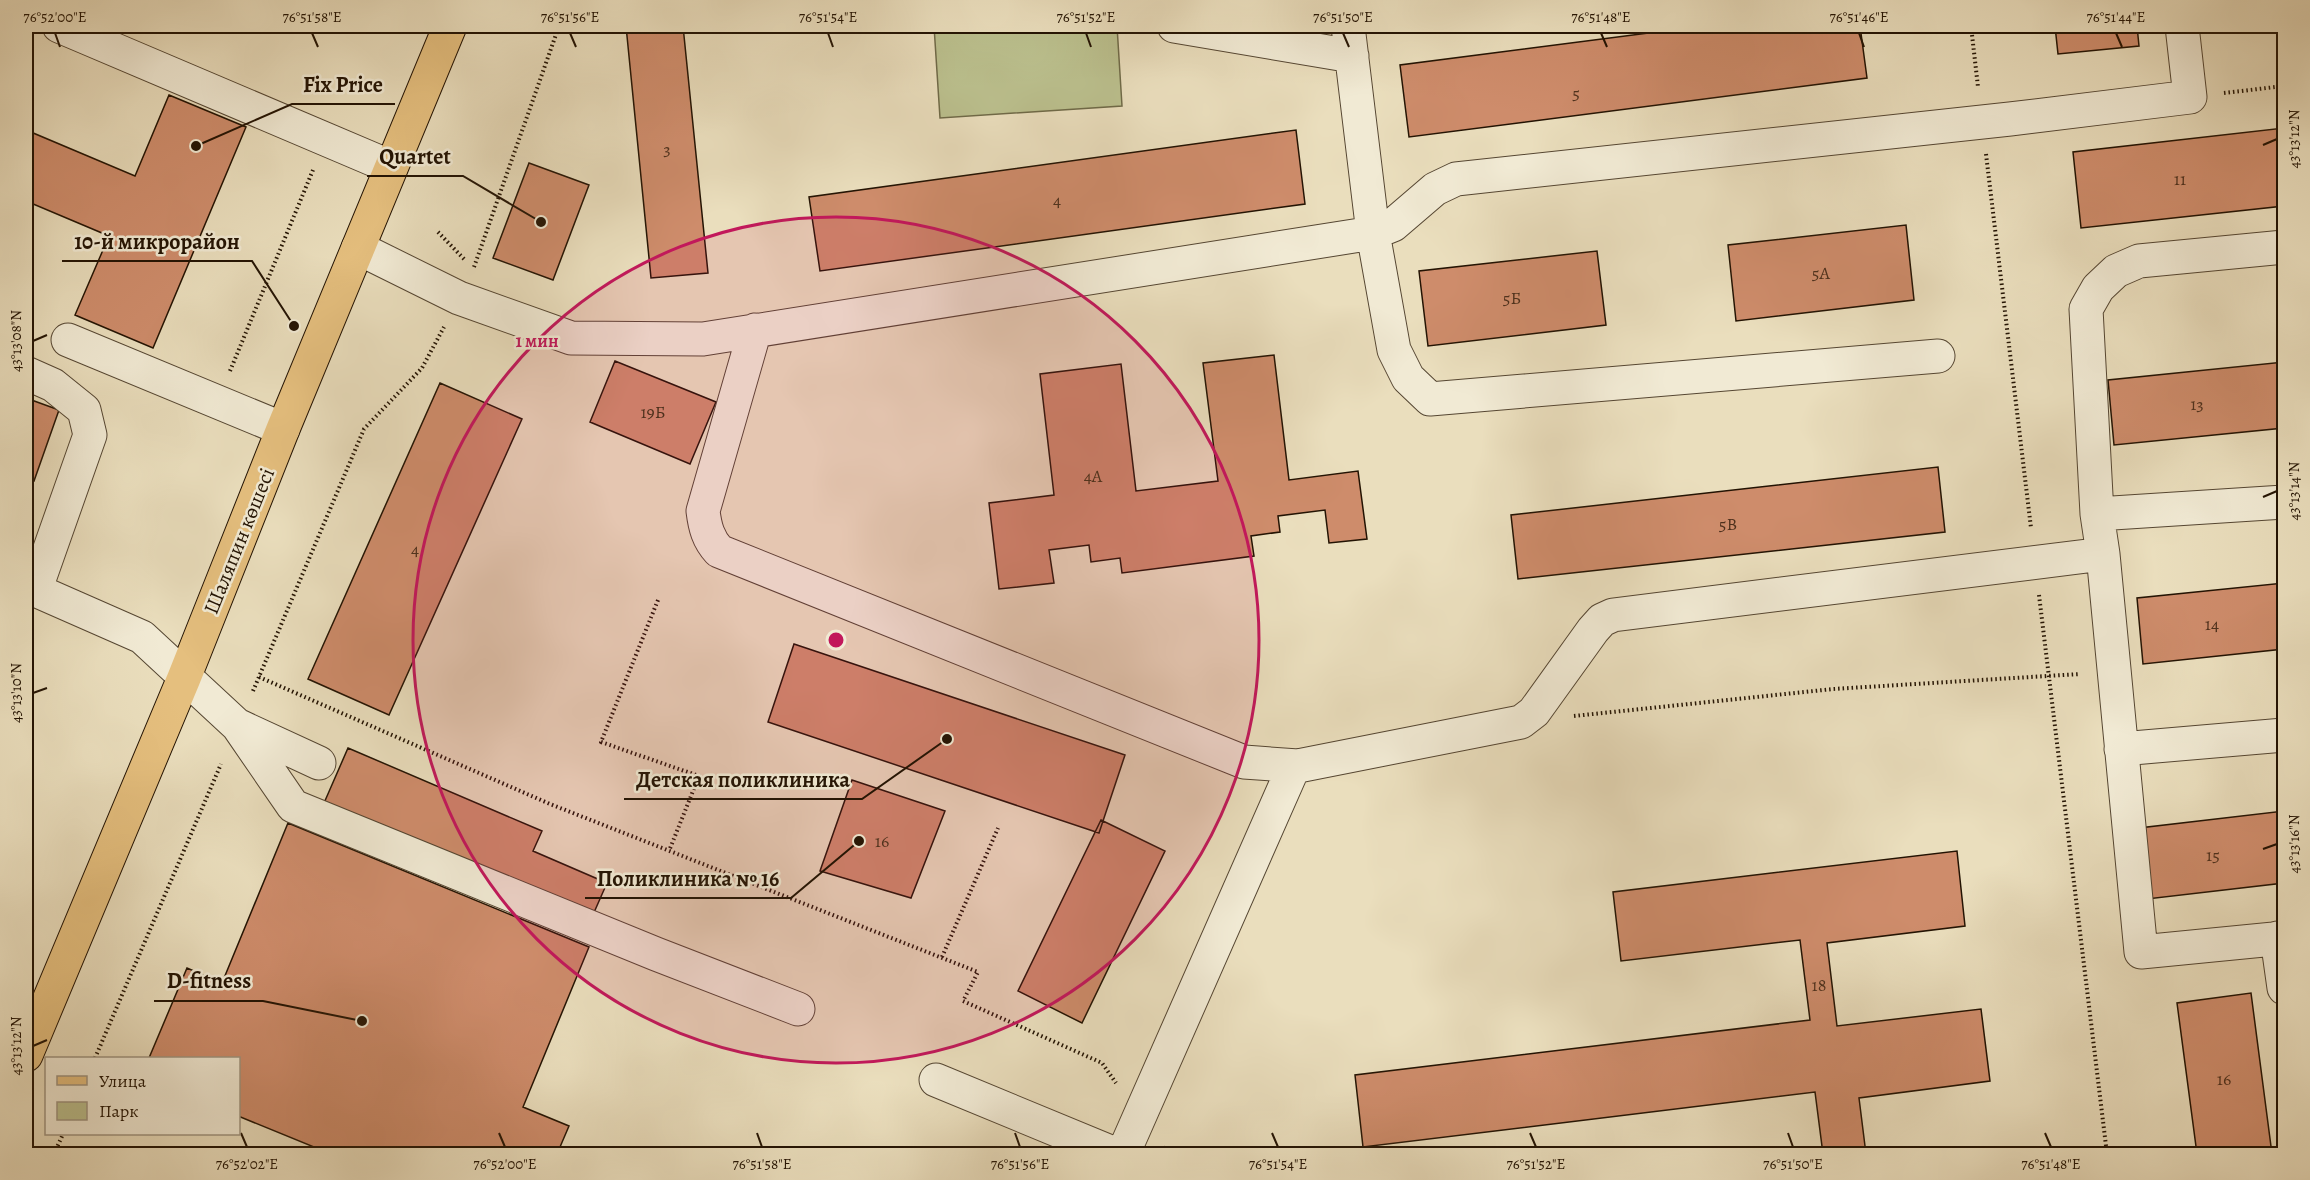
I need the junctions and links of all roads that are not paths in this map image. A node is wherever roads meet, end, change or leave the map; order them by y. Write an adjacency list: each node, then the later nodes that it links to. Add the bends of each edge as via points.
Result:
1 (59, 26): 6 (lane)
2 (450, 26): 6 (main road, Шаляпин көшесі)
3 (1174, 26): 5 (lane)
4 (2182, 26): 7 (lane, via 2190,97 1456,179 1435,189 1393,225)
5 (1350, 41): 7 (lane)
6 (391, 167): 9 (main road, Шаляпин көшесі)
7 (1373, 233): 10 (lane); 12 (lane, via 1394,350 1408,378 1430,399)
8 (2284, 247): 16 (lane, via 2139,261 2116,271 2098,288 2086,309)
9 (358, 248): 10 (lane, via 459,298 571,338 703,339); 14 (main road, Шаляпин көшесі)
10 (755, 330): 24 (lane, via 703,511 705,529 719,551 1244,762)
11 (68, 340): 14 (lane)
12 (1938, 356)
13 (26, 373): 18 (lane, via 53,385 84,410 90,435)
14 (283, 429): 19 (main road, Шаляпин көшесі)
15 (2284, 502): 16 (lane)
16 (2097, 513): 17 (lane)
17 (2103, 554): 22 (lane); 24 (lane, via 1613,615 1593,630 1523,722)
18 (30, 588): 19 (lane, via 142,637)
19 (184, 678): 20 (lane); 28 (main road, Шаляпин көшесі)
20 (238, 726): 23 (lane); 27 (lane, via 293,806)
21 (2284, 735): 22 (lane)
22 (2121, 749): 25 (lane, via 2141,952)
23 (319, 763)
24 (1294, 766): 31 (lane)
25 (2281, 938): 26 (lane)
26 (2284, 988)
27 (798, 1009)
28 (26, 1055)
29 (936, 1080): 30 (lane)
30 (1115, 1155)
31 (1123, 1155)

